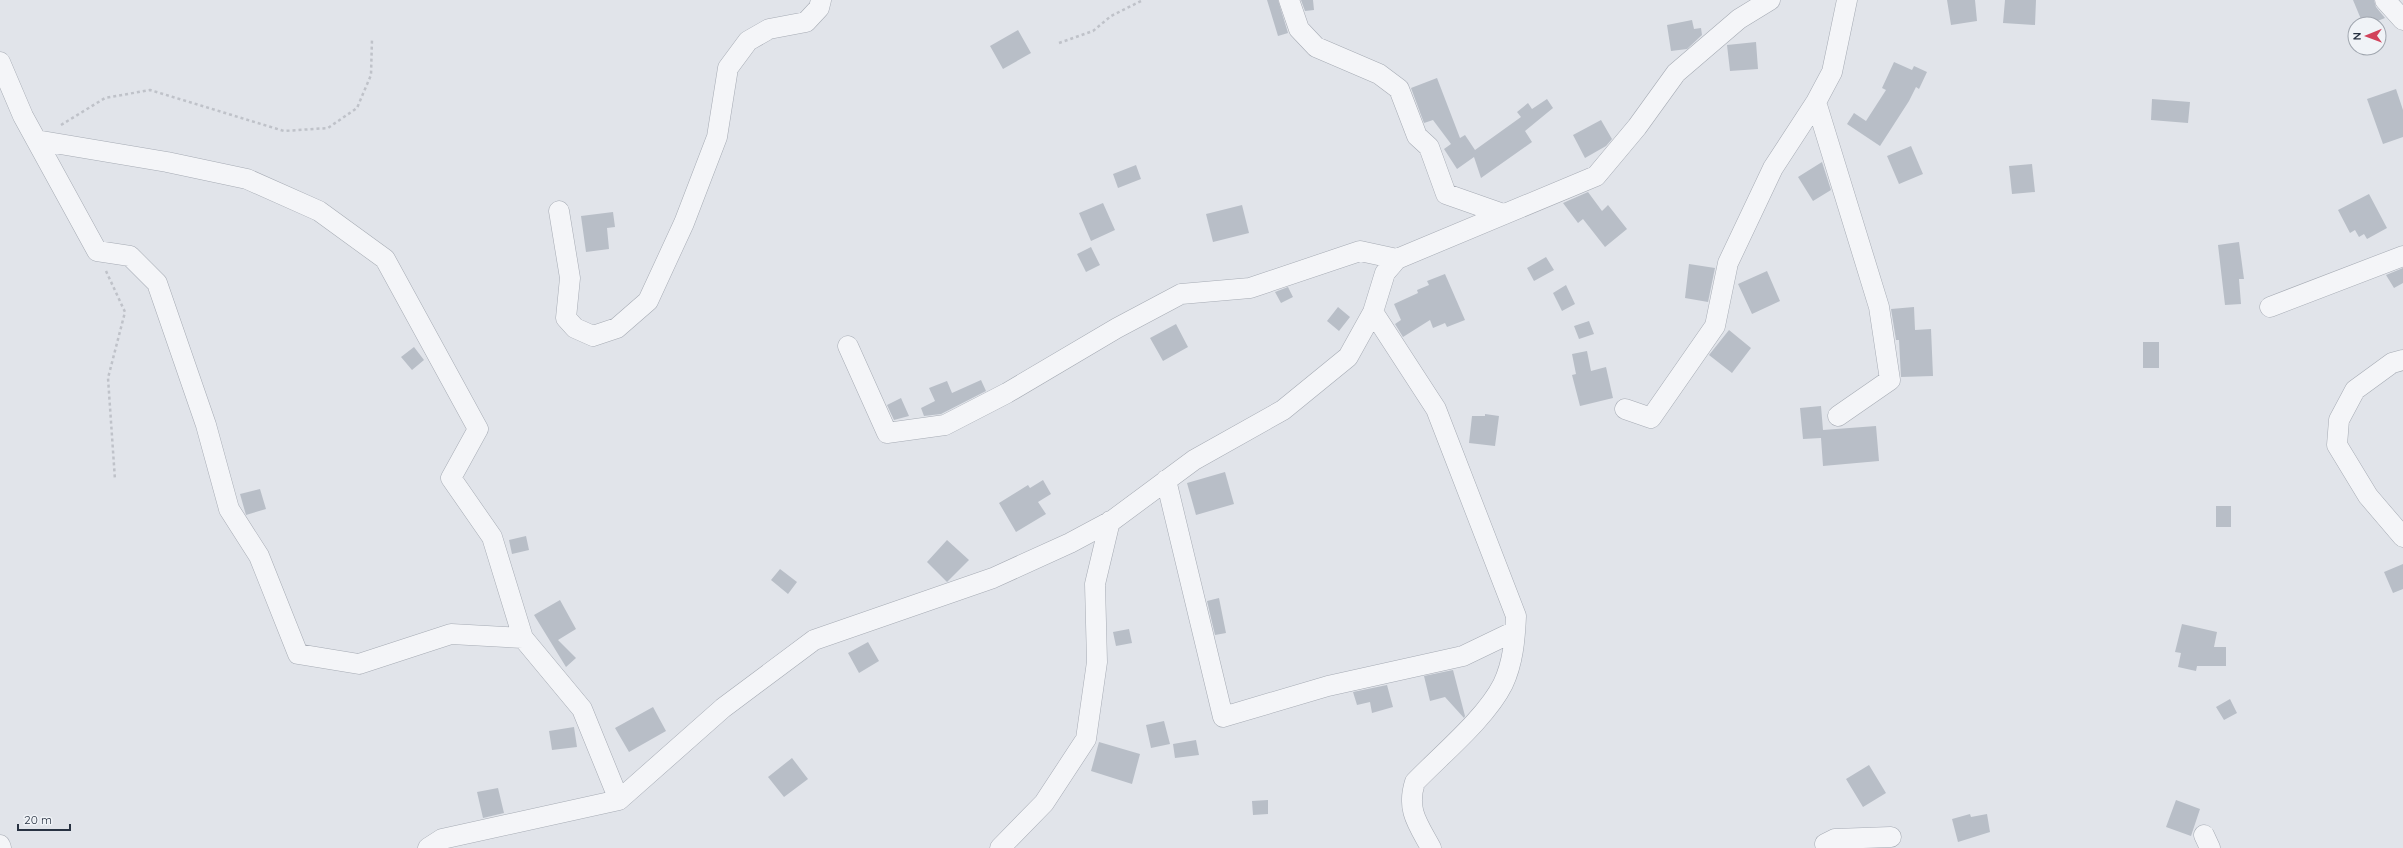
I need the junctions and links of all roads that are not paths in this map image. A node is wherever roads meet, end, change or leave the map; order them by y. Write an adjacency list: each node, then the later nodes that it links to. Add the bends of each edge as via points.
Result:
1 (821, 0): 10 (street, via 819,8 806,22 769,29 748,41 728,68 717,137 684,223 648,301 617,328 593,336 575,328 566,318 570,278)
2 (1289, 0): 11 (street, via 1299,29 1316,47 1379,74 1399,89 1417,136 1428,147 1446,194)
3 (1770, 0): 11 (street, via 1739,19 1676,73 1637,127 1596,176)
4 (1847, 0): 8 (street, via 1832,72)
5 (2385, 0): 6 (street)
6 (2403, 20)
7 (0, 62): 9 (street)
8 (1816, 102): 18 (street, via 1773,168 1728,263 1715,326 1652,418); 19 (street, via 1879,307 1890,380)
9 (36, 140): 24 (street, via 247,178 319,212 385,259 478,429 452,478 492,537); 24 (street, via 97,251 130,256 157,283 206,425 229,509 259,556 298,654 360,664 451,634)
10 (558, 211)
11 (1503, 214): 13 (street)
12 (2403, 256): 14 (street)
13 (1397, 259): 15 (street, via 1385,273); 16 (street, via 1360,251 1250,288 1181,294 1117,328 1007,394 945,425 887,433)
14 (2270, 307)
15 (1373, 312): 20 (street, via 1348,356 1283,410 1194,460); 23 (street, via 1436,409 1516,616)
16 (848, 346)
17 (2403, 360): 22 (street, via 2392,363 2355,390 2339,420 2337,445 2368,496)
18 (1625, 409)
19 (1838, 416)
20 (1166, 480): 21 (street); 23 (street, via 1224,717 1328,686 1463,656)
21 (1110, 522): 25 (street, via 993,578 814,640 722,708); 30 (street, via 1095,584 1097,662 1086,739 1044,803)
22 (2403, 537)
23 (1515, 631): 31 (street, via 1515,646 1503,684 1488,708 1415,782 1411,795 1413,816)
24 (523, 638): 25 (street, via 582,709)
25 (619, 800): 29 (street, via 442,839)
26 (1891, 837): 32 (street, via 1836,840 1826,844)
27 (0, 845): 28 (street)
28 (1, 848)
29 (428, 848)
30 (1000, 848)
31 (1432, 848)
32 (1826, 848)

